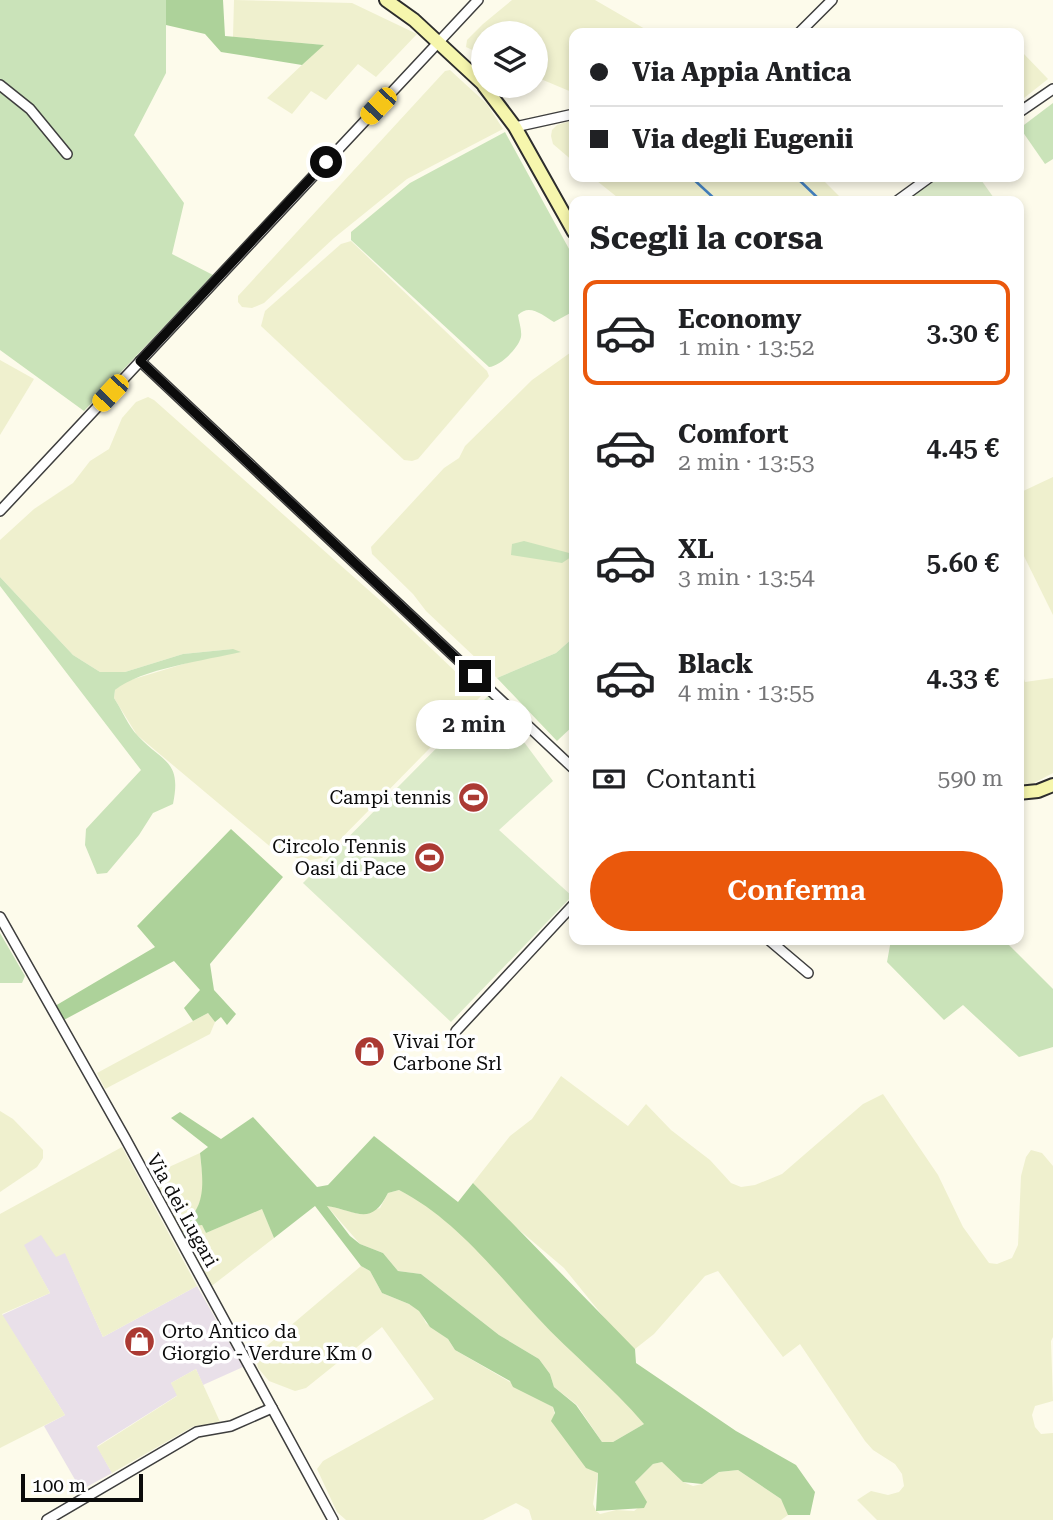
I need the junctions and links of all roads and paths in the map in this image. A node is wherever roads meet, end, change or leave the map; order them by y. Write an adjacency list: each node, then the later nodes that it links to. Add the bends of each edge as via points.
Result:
1 (386, 0): 5 (main road)
2 (478, 0): 5 (street)
3 (832, 0): 4 (street)
4 (804, 28)
5 (438, 41): 6 (main road); 17 (street)
6 (471, 73)
7 (0, 85): 13 (street, via 30,109)
8 (1053, 89): 10 (street)
9 (494, 98): 12 (main road)
10 (1024, 109)
11 (569, 115): 12 (street)
12 (515, 127): 16 (main road)
13 (67, 154)
14 (923, 182): 15 (street)
15 (904, 196)
16 (569, 223)
17 (140, 361): 18 (street); 19 (street)
18 (0, 511)
19 (569, 764)
20 (1053, 785): 21 (main road)
21 (1024, 792)
22 (569, 909): 26 (street)
23 (0, 917): 27 (street, Via dei Lugari)
24 (775, 945): 25 (street)
25 (808, 972)
26 (456, 1031)
27 (272, 1408): 28 (street, via 230,1426 197,1432); 29 (street, Via dei Lugari)
28 (47, 1520)
29 (333, 1520)

